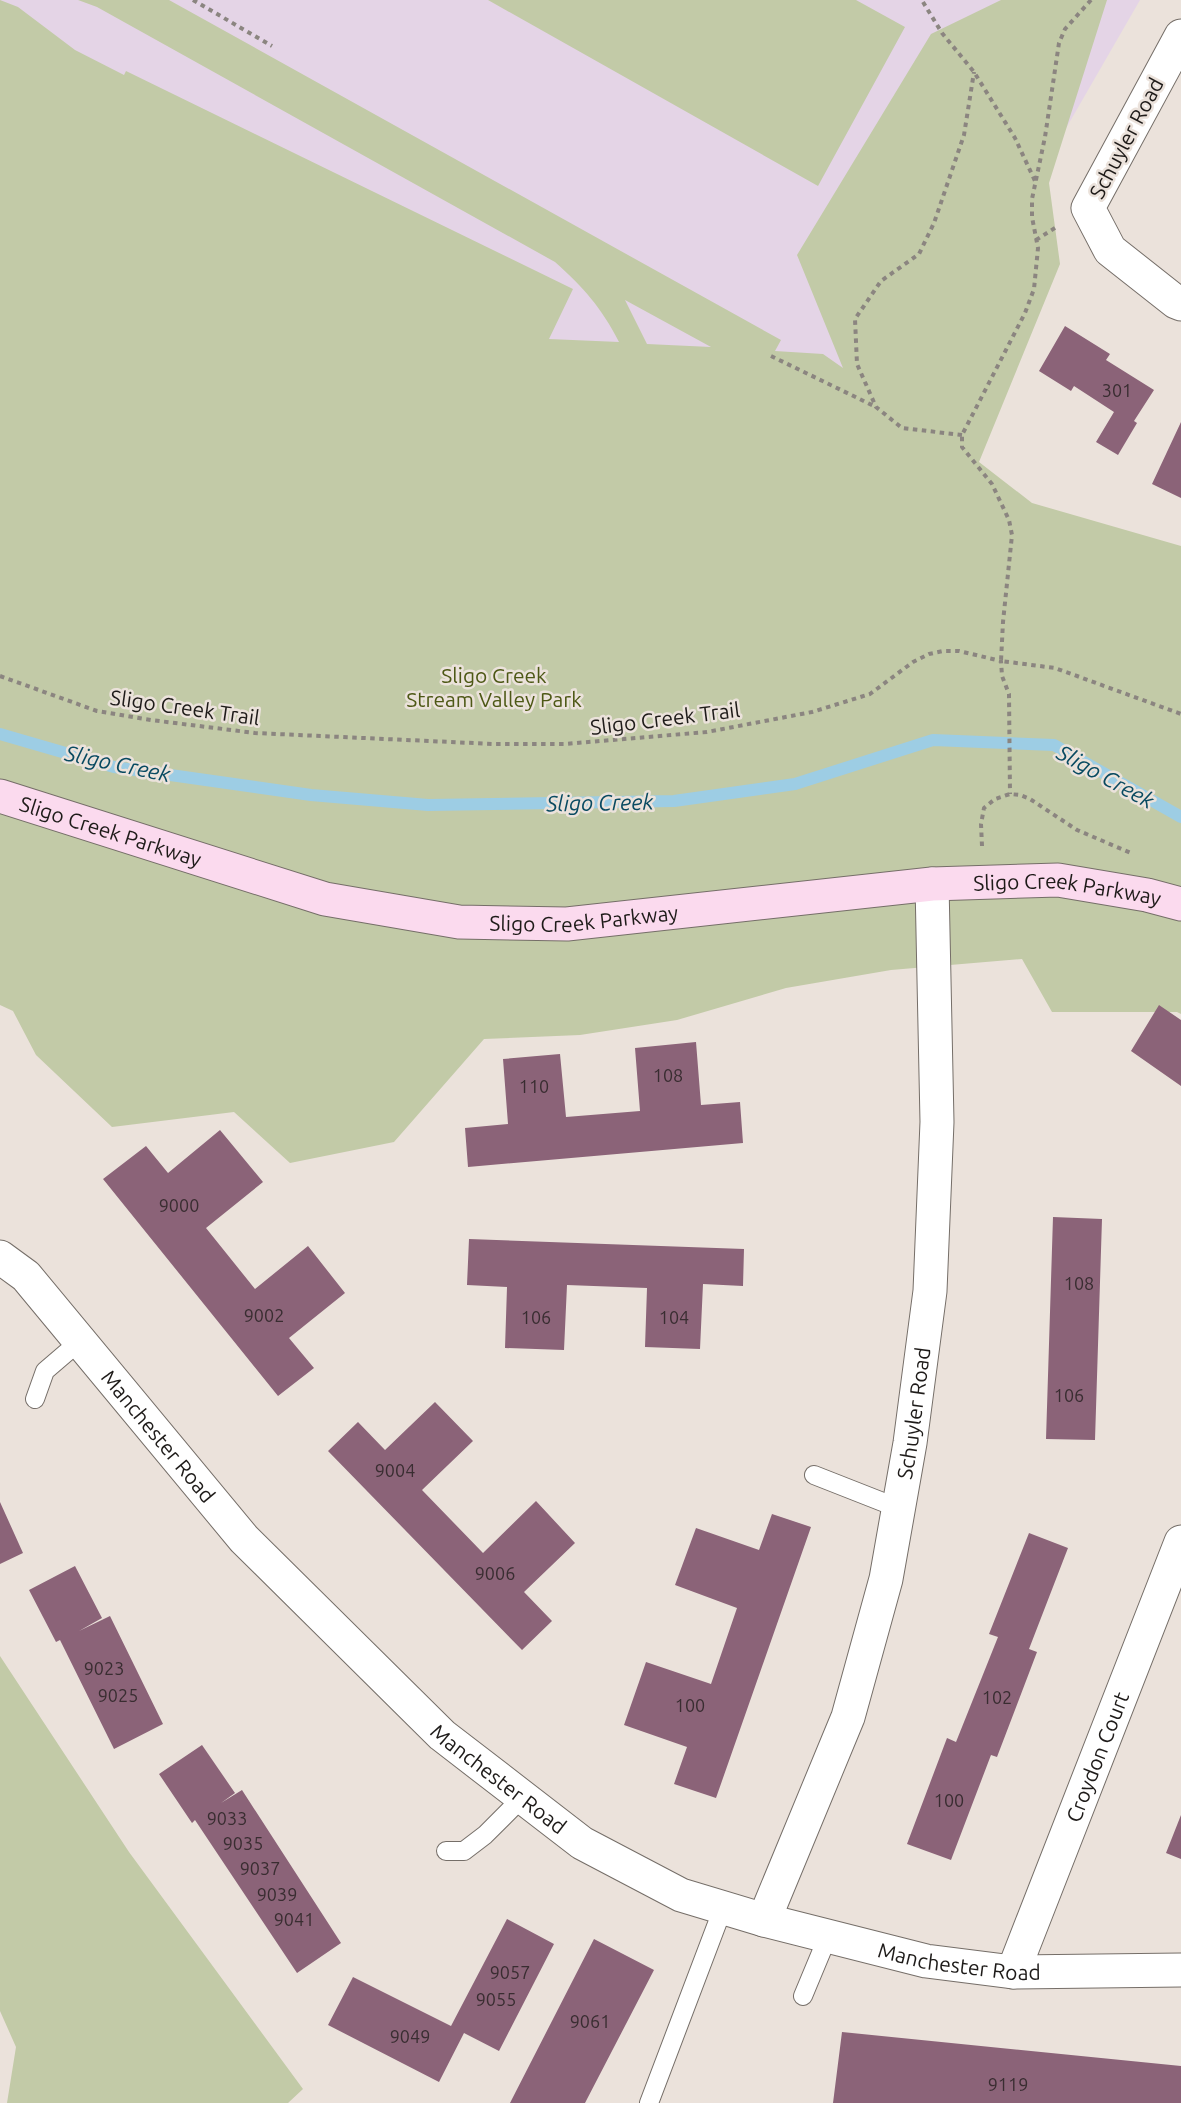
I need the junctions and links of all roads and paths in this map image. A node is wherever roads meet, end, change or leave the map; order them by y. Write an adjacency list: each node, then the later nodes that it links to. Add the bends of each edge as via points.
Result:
1 (193, 0): 5 (path)
2 (1091, 0): 7 (path, via 1065,29 1059,44)
3 (922, 2): 6 (path)
4 (1181, 36): 8 (street, Schuyler Road, via 1088,208 1110,250)
5 (272, 46)
6 (974, 72): 7 (path, via 1016,138); 10 (path, via 964,135 934,223 919,254 880,281 855,319 857,364)
7 (1035, 181): 11 (path, via 1032,217 1038,248 1034,289)
8 (1181, 304)
9 (771, 356): 10 (path)
10 (876, 407): 11 (path, via 902,428)
11 (962, 435): 12 (path, via 962,447 992,484 1012,535)
12 (1001, 661): 13 (path, Sligo Creek Trail, via 958,651 936,652 913,662 870,694 812,712 706,732 564,744 243,732 97,711); 14 (path, Sligo Creek Trail, via 1055,668); 15 (path, via 1009,694)
13 (0, 676)
14 (1181, 714)
15 (1010, 794): 17 (path, via 984,808); 18 (path, via 1030,799 1077,830)
16 (0, 796): 19 (street, Sligo Creek Parkway, via 325,898 459,922 567,924)
17 (982, 850)
18 (1136, 855)
19 (932, 884): 20 (street, Sligo Creek Parkway, via 1058,880); 25 (street, Schuyler Road, via 937,1122 930,1291)
20 (1181, 903)
21 (0, 1257): 22 (street, Manchester Road, via 26,1276)
22 (80, 1341): 23 (lane, via 45,1371); 27 (street, Manchester Road, via 244,1539 442,1736)
23 (35, 1399)
24 (814, 1475): 25 (lane)
25 (898, 1508): 30 (street, Schuyler Road, via 886,1579 848,1717)
26 (1181, 1542): 33 (street, Croydon Court)
27 (522, 1798): 28 (lane, via 464,1851); 29 (street, Manchester Road, via 582,1843 681,1895)
28 (446, 1851)
29 (723, 1908): 30 (street, Manchester Road); 35 (lane)
30 (764, 1920): 31 (street, Manchester Road)
31 (828, 1936): 33 (street, Manchester Road, via 926,1961); 34 (lane)
32 (1181, 1970): 33 (street, Manchester Road)
33 (1013, 1972)
34 (803, 1996)
35 (650, 2103)

